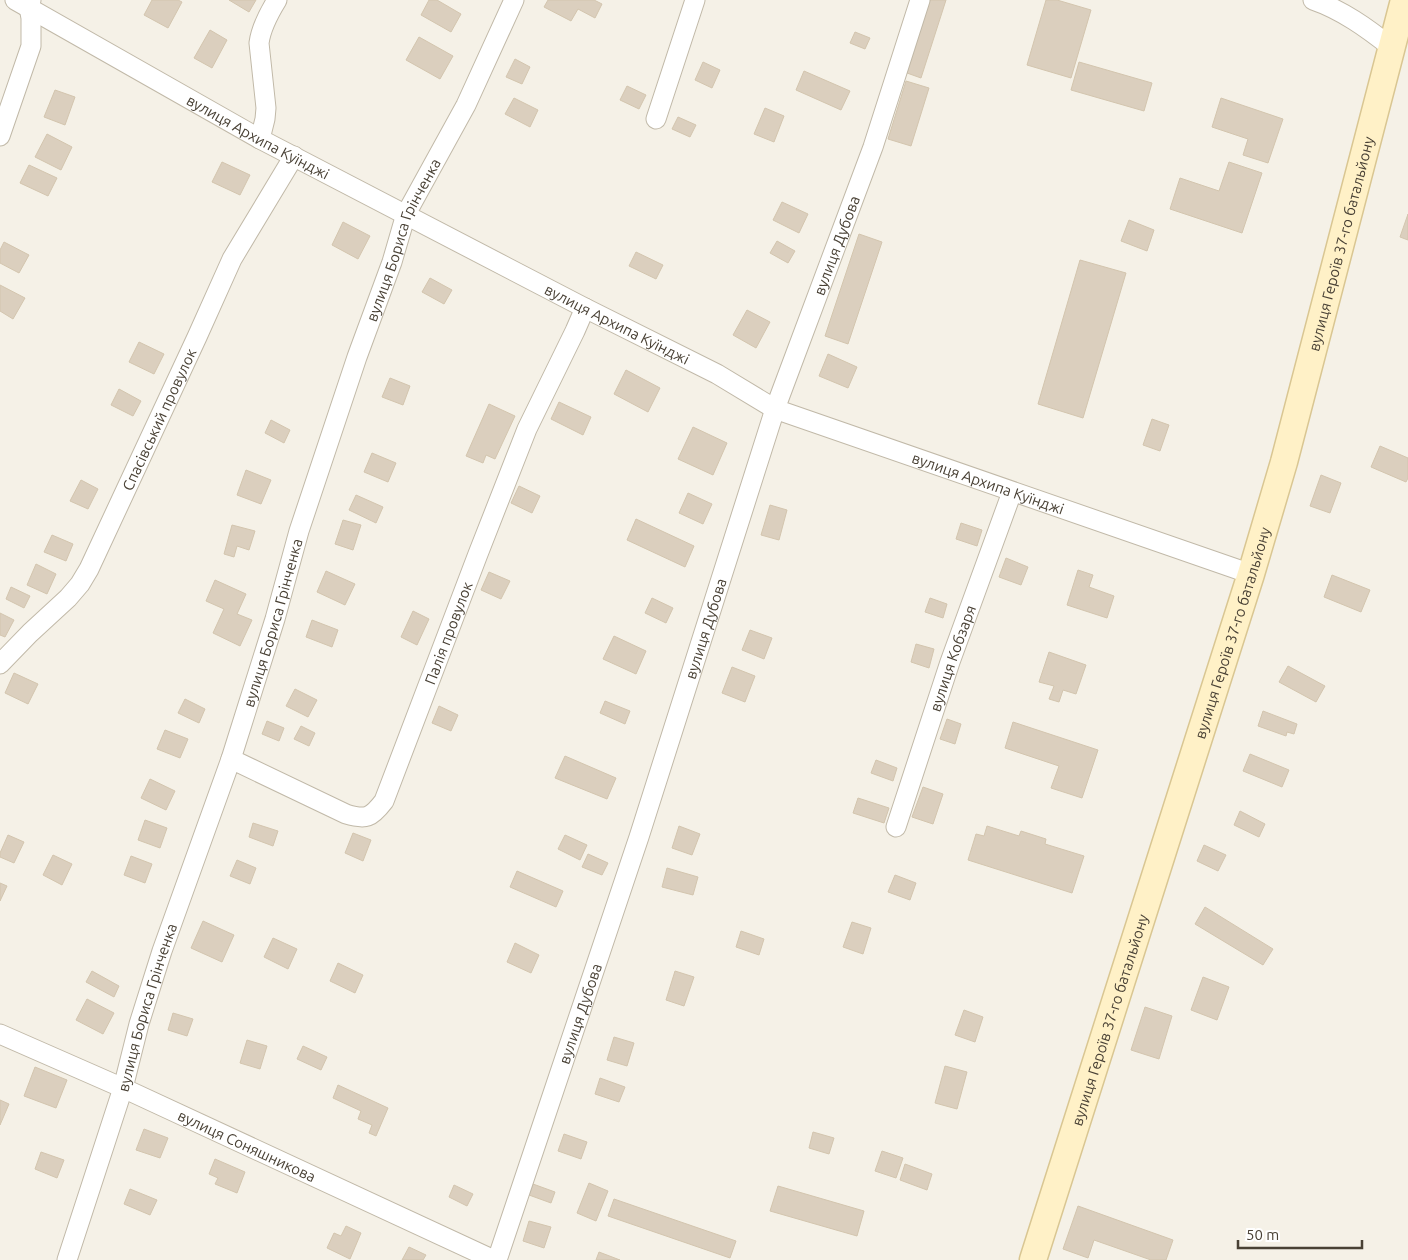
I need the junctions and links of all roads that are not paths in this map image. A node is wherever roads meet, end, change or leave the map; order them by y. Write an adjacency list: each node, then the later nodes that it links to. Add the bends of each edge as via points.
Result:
1 (277, 0): 11 (street, via 260,34 266,108)
2 (514, 0): 13 (street, вулиця Бориса Грінченка, via 466,105)
3 (695, 0): 9 (street)
4 (920, 0): 15 (street, вулиця Дубова, via 874,147)
5 (1313, 0): 8 (street, via 1360,24)
6 (1404, 0): 8 (street, вулиця Героїв 37-го батальйону)
7 (25, 2): 10 (street, via 31,18 31,46); 11 (street, вулиця Архипа Куїнджі)
8 (1391, 47): 17 (street, вулиця Героїв 37-го батальйону, via 1284,462)
9 (656, 120)
10 (0, 136)
11 (260, 139): 12 (street, вулиця Архипа Куїнджі)
12 (294, 156): 13 (street, вулиця Архипа Куїнджі); 18 (street, Спасівський провулок, via 232,259 84,576 68,598)
13 (406, 214): 14 (street, вулиця Архипа Куїнджі); 19 (street, вулиця Бориса Грінченка, via 299,532)
14 (585, 308): 15 (street, вулиця Архипа Куїнджі, via 717,374); 19 (street, Палія провулок, via 527,430 384,801 377,810 360,818 346,814)
15 (775, 409): 16 (street, вулиця Архипа Куїнджі); 24 (street, вулиця Дубова, via 642,827)
16 (1012, 492): 17 (street, вулиця Архипа Куїнджі); 20 (street, вулиця Кобзаря, via 950,662)
17 (1251, 574): 25 (street, вулиця Героїв 37-го батальйону)
18 (0, 664)
19 (231, 759): 22 (street, вулиця Бориса Грінченка, via 162,950 138,1024)
20 (896, 827)
21 (0, 1034): 22 (street, вулиця Соняшникова)
22 (124, 1088): 23 (street, вулиця Бориса Грінченка); 24 (street, вулиця Соняшникова)
23 (67, 1260)
24 (495, 1260)
25 (1033, 1260)

